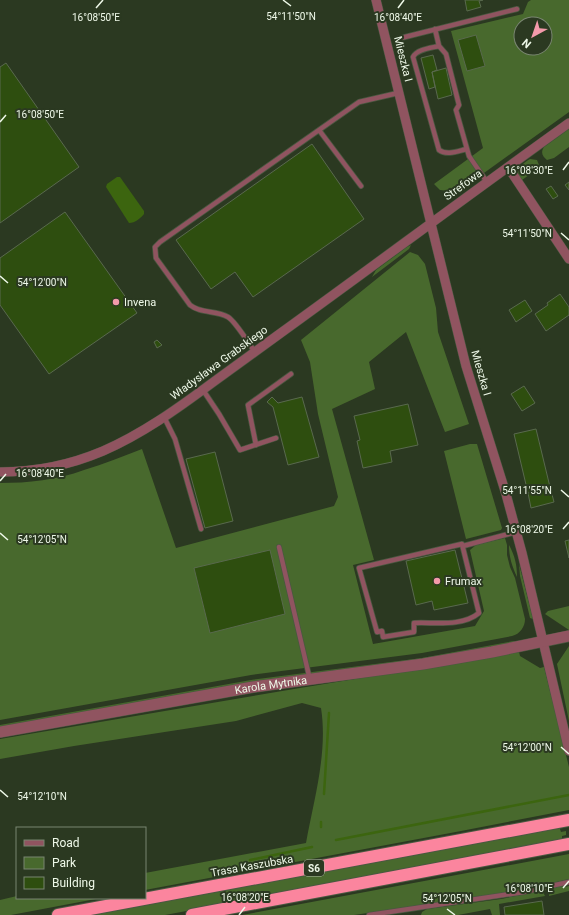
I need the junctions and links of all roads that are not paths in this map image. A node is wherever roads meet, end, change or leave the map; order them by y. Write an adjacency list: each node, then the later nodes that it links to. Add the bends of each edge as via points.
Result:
1 (376, 0): 6 (street, Mieszka I)
2 (517, 10): 3 (lane)
3 (435, 29): 4 (lane); 5 (lane)
4 (397, 39)
5 (439, 46): 9 (lane, via 446,54 459,105 456,110); 9 (lane, via 420,51 413,57 439,150 448,153)
6 (398, 93): 8 (lane, via 359,102); 13 (street, Mieszka I)
7 (569, 123): 10 (street, Strefowa)
8 (319, 130): 12 (lane); 15 (lane, via 155,248 156,258 190,305 195,310 229,317)
9 (467, 149): 11 (lane)
10 (508, 167): 11 (street, Strefowa); 14 (street)
11 (487, 182): 13 (street, Strefowa)
12 (361, 186)
13 (430, 224): 15 (street, Władysława Grabskiego); 23 (street, Mieszka I, via 466,366)
14 (569, 259)
15 (255, 352): 17 (street, Władysława Grabskiego)
16 (291, 374): 20 (lane, via 248,405)
17 (203, 390): 18 (street, Władysława Grabskiego); 20 (lane, via 240,450)
18 (164, 417): 21 (street, Władysława Grabskiego, via 102,452 74,462 39,470); 22 (lane, via 175,439)
19 (276, 438): 20 (lane)
20 (256, 445)
21 (0, 472)
22 (201, 529)
23 (516, 532): 24 (lane); 27 (street, Mieszka I)
24 (465, 545): 24 (lane, via 359,568 377,632 382,630 383,637 414,632 414,623 463,622 479,613)
25 (279, 547): 28 (lane)
26 (569, 636): 27 (street, Karola Mytnika)
27 (543, 642): 28 (street, Karola Mytnika, via 423,664); 30 (street, Mieszka I)
28 (310, 680): 29 (street, Karola Mytnika, via 253,687)
29 (0, 732)
30 (569, 751)
31 (569, 820): 35 (highway, Trasa Kaszubska / S6)
32 (569, 844): 37 (highway, S6)
33 (569, 882): 38 (lane, via 524,892)
34 (144, 899): 36 (highway, Trasa Kaszubska / S6)
35 (146, 899)
36 (58, 915)
37 (192, 915)
38 (369, 915)

